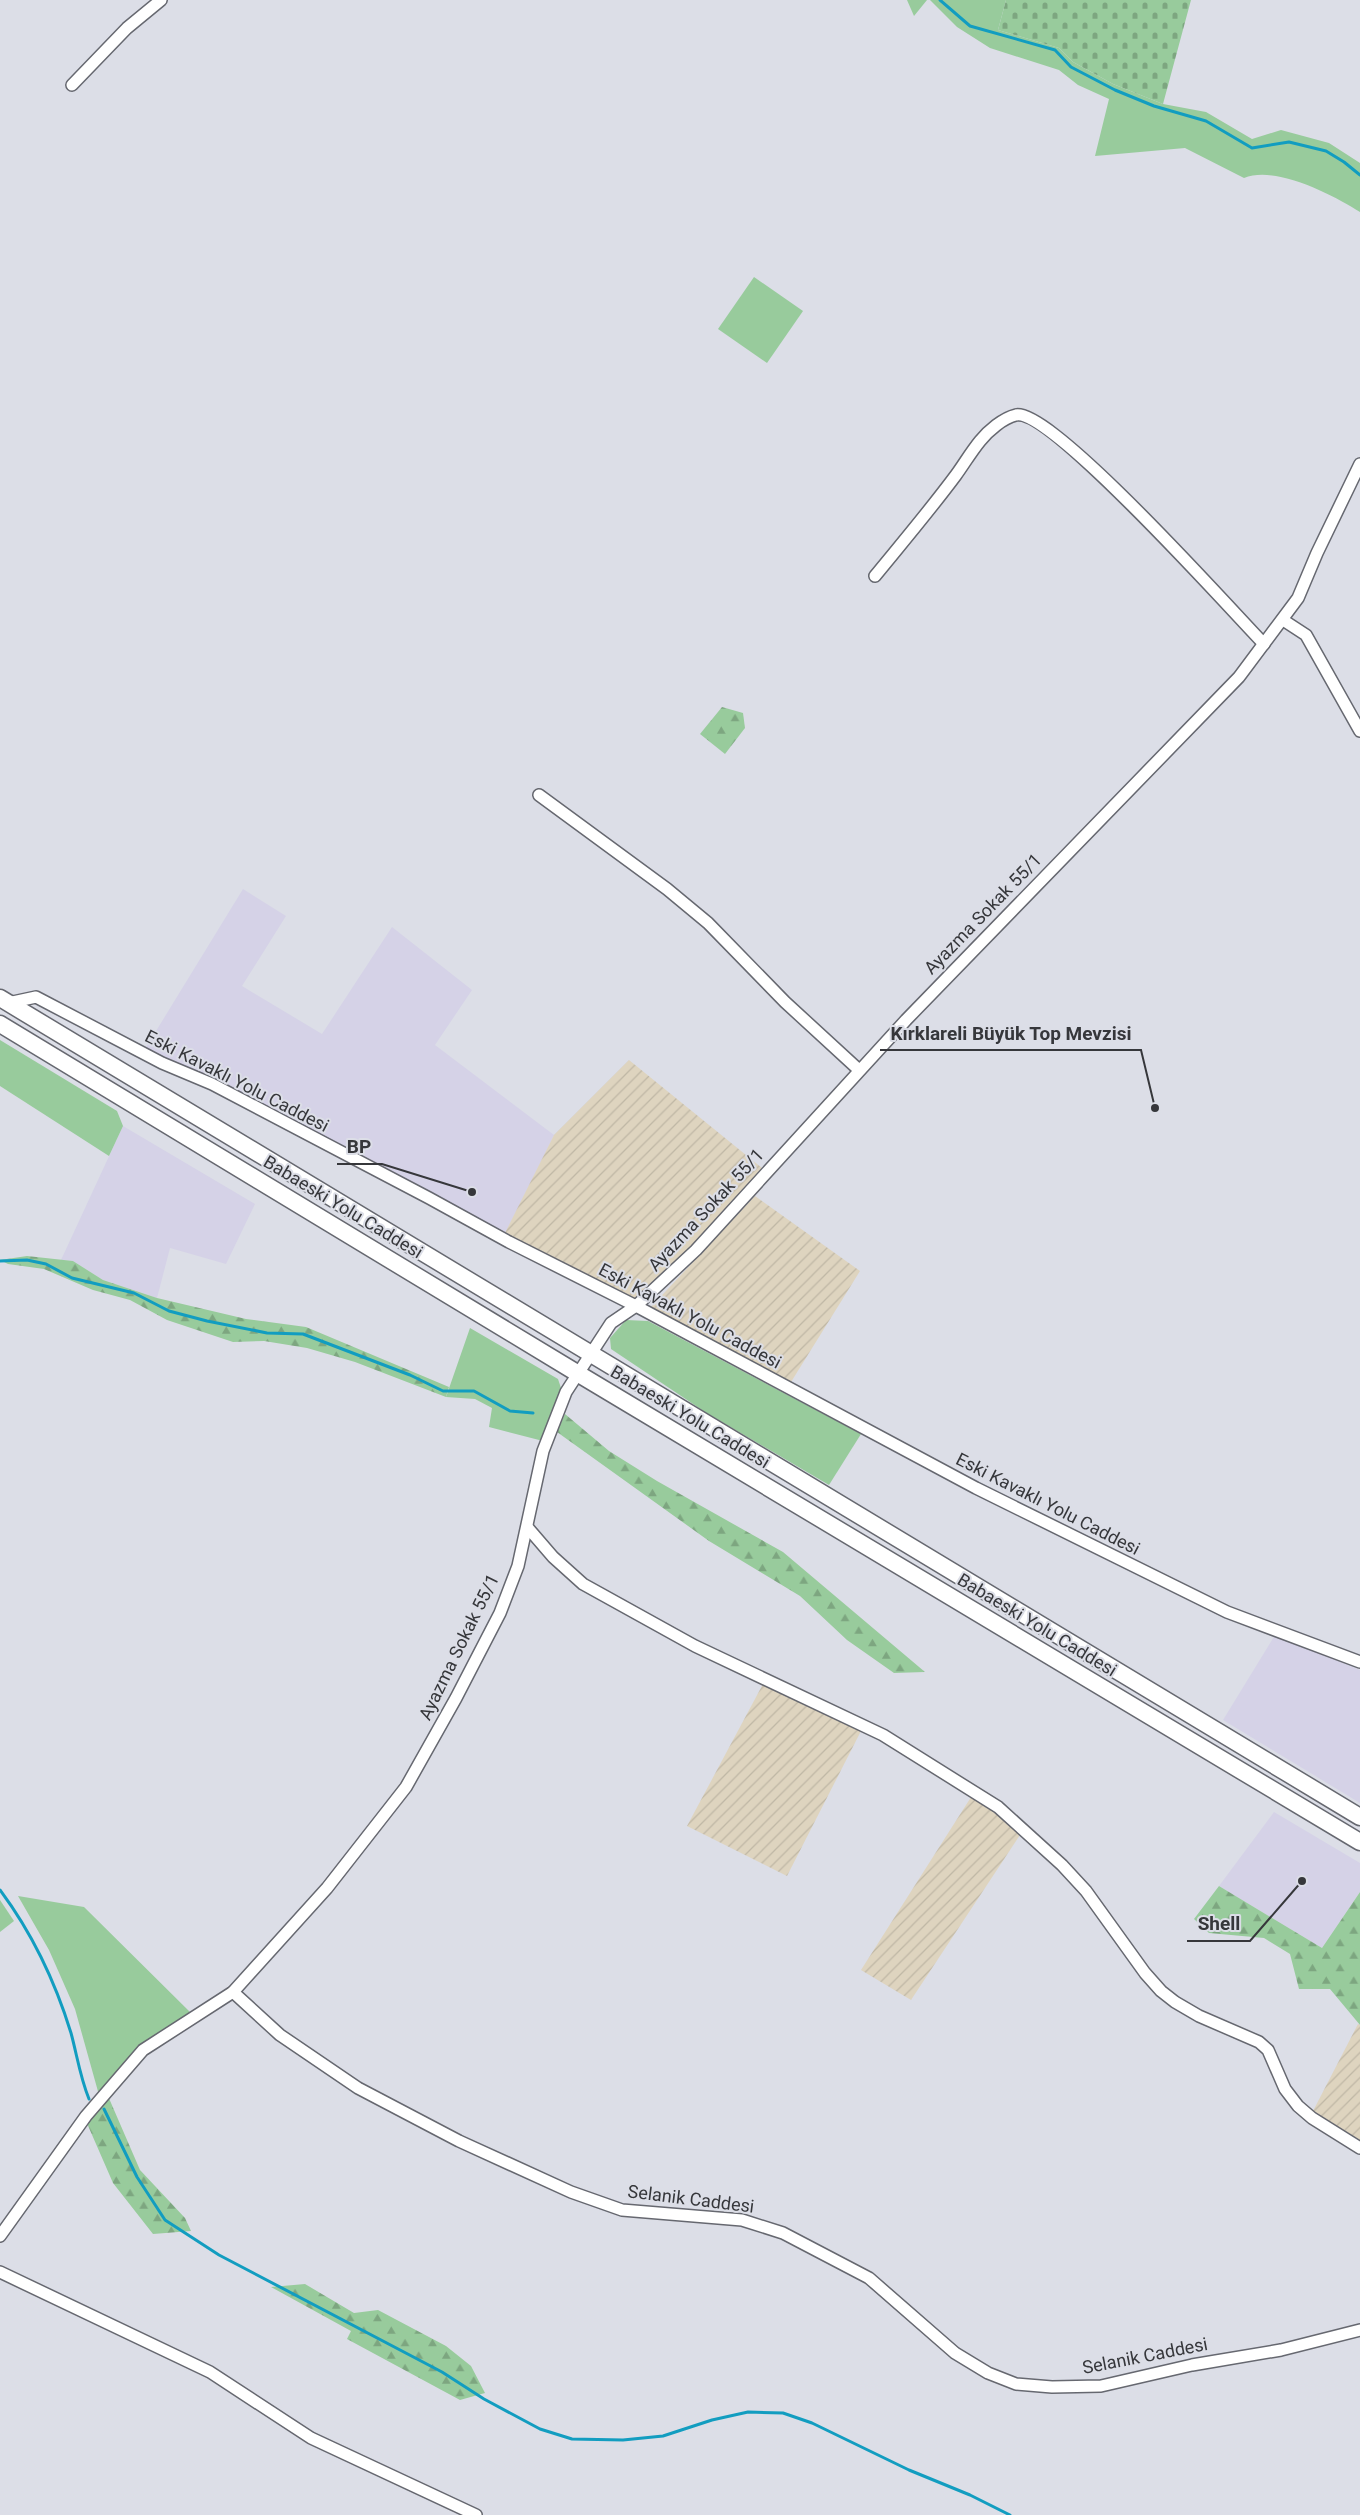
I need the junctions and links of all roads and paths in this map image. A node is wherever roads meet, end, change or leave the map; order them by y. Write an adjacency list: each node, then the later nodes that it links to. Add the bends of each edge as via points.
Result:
1 (161, 0): 2 (street, via 127,28)
2 (72, 85)
3 (1360, 464): 5 (street, Ayazma Sokak 55/1, via 1298,598)
4 (875, 576): 6 (street, via 980,441 1006,419 1027,416 1068,446 1144,518)
5 (1283, 620): 6 (street, Ayazma Sokak 55/1); 7 (street, via 1306,635)
6 (1264, 644): 11 (street, Ayazma Sokak 55/1, via 1239,677)
7 (1360, 731)
8 (539, 795): 11 (street, via 708,923 791,1008)
9 (4, 1001): 12 (street, Eski Kavaklı Yolu Caddesi, via 36,997 162,1063 212,1084 508,1242); 13 (highway, Babaeski Yolu Caddesi)
10 (0, 1024): 14 (highway, Babaeski Yolu Caddesi)
11 (859, 1070): 12 (street, Ayazma Sokak 55/1, via 696,1250)
12 (636, 1306): 13 (street, Ayazma Sokak 55/1, via 611,1324); 16 (street, Eski Kavaklı Yolu Caddesi, via 971,1485 1187,1594)
13 (589, 1354): 14 (street, Ayazma Sokak 55/1); 17 (highway, Babaeski Yolu Caddesi)
14 (577, 1374): 15 (street, Ayazma Sokak 55/1, via 566,1392 543,1451); 18 (highway, Babaeski Yolu Caddesi)
15 (528, 1528): 19 (street, Ayazma Sokak 55/1, via 500,1613 406,1787 327,1888); 20 (street, via 553,1556 590,1588 716,1657 883,1735 998,1807 1086,1891 1161,1991 1198,2016 1259,2042 1268,2050 1285,2089 1298,2106)
16 (1360, 1662)
17 (1360, 1817)
18 (1360, 1842)
19 (233, 1992): 21 (street, Ayazma Sokak 55/1, via 143,2050 86,2116); 23 (street, Selanik Caddesi, via 280,2035 358,2088 459,2142 571,2192 622,2210 742,2220 783,2233 869,2278 955,2353 988,2373 1016,2384 1101,2386 1192,2365 1281,2350)
20 (1360, 2148)
21 (0, 2236)
22 (0, 2272): 24 (street, via 210,2372 311,2438)
23 (1360, 2330)
24 (476, 2515)

